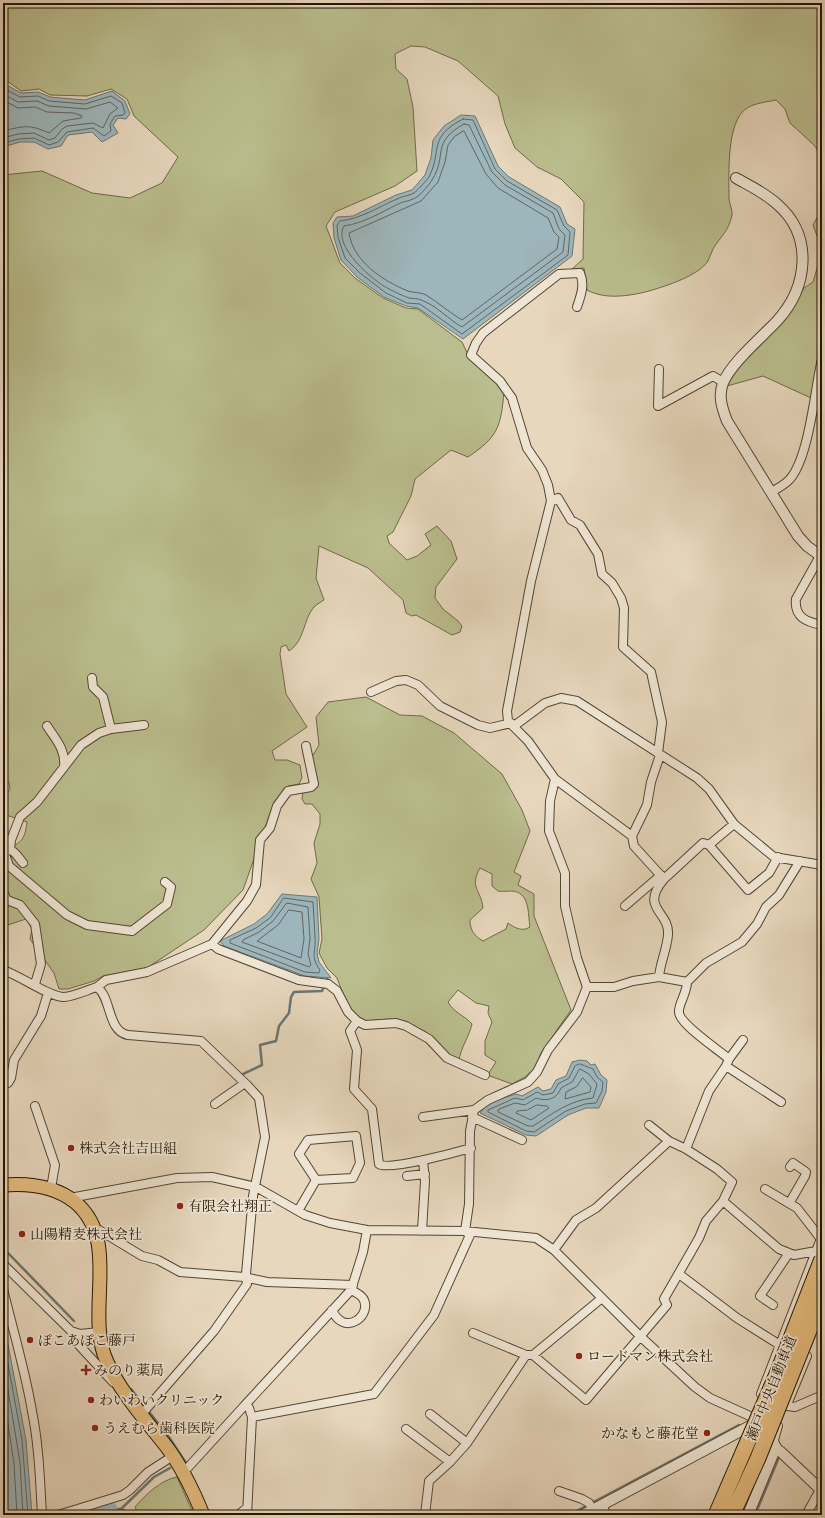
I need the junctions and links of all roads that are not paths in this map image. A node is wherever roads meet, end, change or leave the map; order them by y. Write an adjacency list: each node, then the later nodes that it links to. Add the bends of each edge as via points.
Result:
1 (736, 178): 5 (street, via 778,204 790,218 799,235 802,266 801,281 788,308 733,367)
2 (577, 307): 9 (street, via 583,289 580,273 559,274 483,333 471,355 500,381 512,398 527,448 542,470)
3 (822, 359): 6 (street)
4 (659, 369): 5 (street, via 658,406 713,376)
5 (724, 382): 8 (street, via 720,394 721,407)
6 (816, 391): 7 (street); 8 (street, via 810,423 795,470 790,480)
7 (822, 398)
8 (771, 492): 10 (street, via 798,536)
9 (551, 501): 15 (street, via 531,581 507,711 508,721); 19 (street, via 558,498 571,520 580,525 598,554 602,574 612,583 621,598 624,608 623,647 651,672 662,722)
10 (821, 557): 11 (street, via 795,605 801,617 808,622)
11 (822, 625)
12 (92, 678): 17 (street, via 94,687 103,697)
13 (371, 692): 15 (street, via 396,681 406,680 418,685 440,706 478,725 490,728)
14 (144, 725): 17 (street)
15 (512, 725): 19 (street, via 545,703 561,698 577,701); 21 (street, via 528,741)
16 (47, 726): 20 (street, via 63,750)
17 (111, 729): 20 (street, via 99,733 81,746)
18 (306, 746): 34 (street, via 314,784 311,787 288,791 277,806 270,828 260,840 256,885 247,901)
19 (659, 754): 22 (street, via 697,778 709,789); 23 (street, via 647,805)
20 (64, 767): 25 (street, via 38,802 20,817)
21 (555, 779): 23 (street); 40 (street, via 550,800 549,831 565,873 565,906 577,958)
22 (734, 824): 24 (street); 26 (street, via 774,857)
23 (632, 836): 30 (street, via 634,846)
24 (709, 845): 26 (street, via 748,890 769,873); 30 (street, via 703,843)
25 (5, 849): 28 (street); 31 (street, via 9,866 67,915 87,926 132,930 167,904 171,887)
26 (778, 857): 27 (street)
27 (800, 861): 29 (street); 37 (street, via 779,895 766,907 757,924 742,942 706,964)
28 (23, 863)
29 (822, 865)
30 (662, 877): 33 (street); 36 (street, via 654,893 654,900 668,929)
31 (165, 882)
32 (3, 892): 38 (street, via 7,900 20,905 35,924 41,964)
33 (625, 906)
34 (212, 944): 39 (street, via 147,972 106,980); 42 (street, via 218,949 299,980 325,983 337,991 348,1012)
35 (3, 970): 38 (street)
36 (659, 977): 37 (street); 40 (street, via 614,987)
37 (687, 982): 44 (street, via 687,989 678,1010 679,1015)
38 (35, 984): 41 (street)
39 (97, 986): 41 (street, via 62,997); 47 (street, via 116,1025 125,1034 197,1039)
40 (587, 987): 51 (street, via 576,1012 528,1082 488,1100)
41 (48, 993): 46 (street, via 41,1016 14,1060)
42 (357, 1021): 45 (street, via 365,1025 396,1023 406,1026 429,1039 447,1058); 58 (street, via 350,1031 357,1050 354,1090 372,1109 379,1164 386,1167)
43 (742, 1040): 44 (street)
44 (728, 1062): 48 (street); 57 (street, via 709,1091)
45 (486, 1075)
46 (8, 1083)
47 (243, 1084): 49 (street); 64 (street, via 259,1098 266,1137)
48 (781, 1102)
49 (215, 1104)
50 (35, 1106): 65 (street, via 55,1165)
51 (473, 1113): 52 (street); 54 (street); 56 (street)
52 (423, 1117)
53 (649, 1125): 55 (street)
54 (522, 1140)
55 (670, 1141): 57 (street); 76 (street, via 596,1208 576,1220)
56 (471, 1148): 58 (street); 74 (street)
57 (686, 1149): 68 (street, via 732,1182)
58 (423, 1160): 60 (street)
59 (790, 1167): 69 (street, via 793,1163 806,1172)
60 (425, 1174): 61 (street); 73 (street)
61 (407, 1176)
62 (316, 1180): 62 (street, via 299,1154 308,1140 356,1136 360,1163 353,1178); 70 (street)
63 (3, 1185): 65 (main road)
64 (256, 1187): 67 (street, via 212,1177 177,1178); 70 (street); 81 (street, via 253,1196)
65 (51, 1188): 67 (main road)
66 (765, 1189): 69 (street)
67 (70, 1198): 71 (main road, via 86,1212)
68 (723, 1200): 77 (street, via 771,1243); 80 (street, via 706,1221)
69 (790, 1202): 75 (street, via 807,1218)
70 (298, 1211): 72 (street, via 330,1223)
71 (94, 1227): 81 (street, via 142,1256 158,1260 180,1272); 90 (main road, via 99,1252)
72 (367, 1230): 73 (street); 82 (street)
73 (422, 1231): 74 (street)
74 (465, 1232): 76 (street, via 536,1238); 102 (street, via 470,1235 434,1315 374,1394)
75 (821, 1238): 78 (street)
76 (554, 1250): 84 (street)
77 (789, 1253): 78 (street); 86 (street, via 760,1296)
78 (819, 1255): 93 (street); 122 (highway, 瀬戸中央自動車道, bridge, via 777,1374)
79 (3, 1264): 89 (street)
80 (679, 1274): 92 (street, via 664,1299 667,1305); 93 (street, via 737,1318)
81 (247, 1278): 82 (street, via 267,1282); 100 (street, via 247,1284 223,1319)
82 (352, 1287): 87 (street); 87 (street, via 364,1301 361,1317 351,1324 344,1323 337,1319)
83 (3, 1289): 116 (street, via 33,1413)
84 (602, 1298): 92 (street); 94 (street)
85 (822, 1298): 123 (highway, 瀬戸中央自動車道, bridge, via 758,1458)
86 (773, 1305)
87 (332, 1310): 99 (street)
88 (822, 1318): 95 (street)
89 (70, 1331): 90 (street, via 80,1334); 96 (street, via 78,1344)
90 (99, 1332): 96 (main road, via 106,1362)
91 (473, 1333): 94 (street)
92 (641, 1337): 94 (street, via 586,1400); 103 (street, via 710,1398)
93 (779, 1345): 95 (street); 103 (street)
94 (529, 1355): 106 (street)
95 (805, 1361): 98 (street)
96 (124, 1392): 100 (main road)
97 (822, 1400): 98 (street, via 818,1397 795,1407)
98 (787, 1406): 107 (street, via 776,1429)
99 (247, 1407): 102 (street); 110 (street)
100 (145, 1411): 108 (main road)
101 (430, 1414): 106 (street)
102 (252, 1417): 115 (street)
103 (752, 1417): 104 (street)
104 (748, 1427): 107 (street, via 756,1436); 113 (street)
105 (406, 1429): 109 (street)
106 (467, 1443): 109 (street)
107 (776, 1447): 111 (street); 124 (street)
108 (173, 1456): 110 (main road); 117 (street, via 148,1472 123,1495)
109 (450, 1462): 119 (street, via 429,1481)
110 (187, 1469): 118 (main road)
111 (821, 1490): 125 (street)
112 (559, 1491): 114 (street)
113 (602, 1505): 114 (street); 121 (street)
114 (590, 1507): 120 (street)
115 (244, 1512)
116 (42, 1515)
117 (58, 1515)
118 (203, 1515)
119 (426, 1515)
120 (583, 1515)
121 (608, 1515)
122 (716, 1515)
123 (732, 1515)
124 (748, 1515)
125 (806, 1515)

